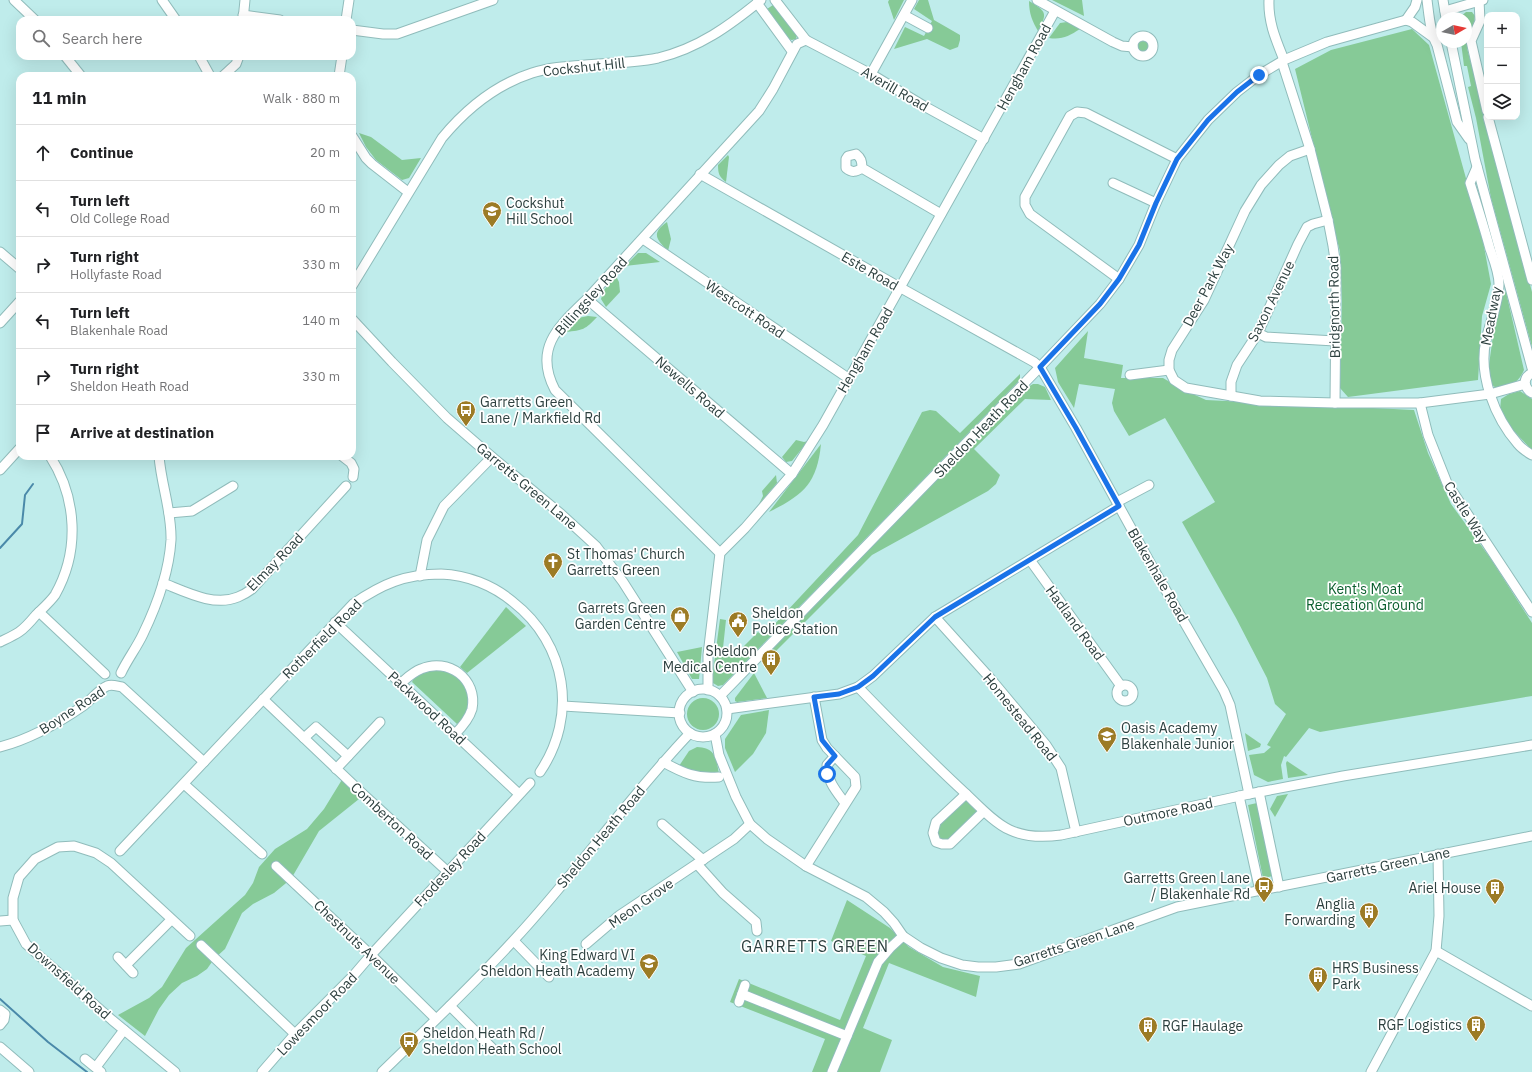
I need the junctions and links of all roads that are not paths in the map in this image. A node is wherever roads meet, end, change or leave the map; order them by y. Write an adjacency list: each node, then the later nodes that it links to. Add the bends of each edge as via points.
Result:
1 (14, 0): 19 (street)
2 (245, 0): 21 (street)
3 (349, 0): 22 (street)
4 (493, 0): 25 (street, via 397,34)
5 (775, 0): 27 (street, Averill Road)
6 (912, 0): 18 (street)
7 (1037, 0): 15 (street)
8 (1269, 0): 35 (street, Bridgnorth Road, via 1271,28)
9 (1417, 0): 23 (street)
10 (1428, 0): 26 (street, Meadway)
11 (1443, 0): 16 (street)
12 (1480, 0): 17 (street); 41 (street, via 1480,21 1471,41)
13 (164, 1): 20 (street)
14 (759, 2): 30 (street); 53 (street, Cockshut Hill, via 703,42 660,57 532,73 498,87 454,123)
15 (1056, 11): 28 (street, via 1113,42); 43 (street, Hengham Road)
16 (1445, 12)
17 (1453, 12)
18 (904, 15): 24 (street); 40 (street)
19 (31, 16)
20 (173, 16)
21 (243, 16)
22 (347, 16)
23 (1406, 20): 26 (street); 35 (street, Sheldon Heath Road, via 1327,42)
24 (928, 28)
25 (356, 31)
26 (1434, 38): 45 (street, Meadway, via 1457,122)
27 (806, 40): 30 (street, via 796,44); 40 (street, Averill Road)
28 (1133, 47)
29 (1452, 48): 45 (street, Meadway)
30 (792, 51): 50 (street, Billingsley Road, via 759,111)
31 (68, 60): 36 (street)
32 (201, 60): 37 (street)
33 (238, 60): 38 (street)
34 (341, 60): 39 (street)
35 (1283, 61): 46 (street, Bridgnorth Road); 47 (street, Sheldon Heath Road, via 1237,92 1208,120)
36 (78, 72)
37 (208, 72)
38 (227, 72)
39 (340, 72)
40 (871, 74): 43 (street, Averill Road)
41 (1484, 98)
42 (1489, 120): 63 (street)
43 (984, 139): 56 (street, Hengham Road)
44 (356, 142): 53 (street, via 372,164)
45 (1471, 142): 48 (street, Meadway)
46 (1310, 149): 57 (street, Bridgnorth Road); 73 (street, Deer Park Way, via 1290,156 1261,185 1245,211 1204,300 1172,350)
47 (1177, 159): 55 (street, Sheldon Heath Road); 62 (street, via 1086,113 1076,112 1070,116 1025,197 1025,205 1030,214)
48 (1477, 167): 72 (street, Meadway); 79 (street, Meadway, via 1470,182 1499,284 1483,358)
49 (862, 168): 56 (street)
50 (700, 174): 58 (street, Billingsley Road); 64 (street, Este Road)
51 (1113, 183): 52 (street)
52 (1123, 188): 54 (street); 55 (street)
53 (408, 192): 61 (street, Cockshut Hill)
54 (1119, 197)
55 (1156, 203): 62 (street, Sheldon Heath Road, via 1139,245)
56 (941, 214): 64 (street, Hengham Road)
57 (1328, 220): 69 (street, Saxon Avenue, via 1307,227); 70 (street, Bridgnorth Road, via 1336,266)
58 (642, 239): 65 (street, Billingsley Road); 76 (street, Westcott Road)
59 (0, 252): 60 (street)
60 (16, 266)
61 (356, 279)
62 (1119, 279): 71 (street, Sheldon Heath Road, via 1100,304)
63 (1532, 280)
64 (901, 288): 71 (street, Este Road); 76 (street, Hengham Road)
65 (587, 299): 90 (street, Newells Road); 97 (street, Billingsley Road, via 553,336 548,349 547,364 552,384 560,396)
66 (16, 305): 67 (street)
67 (0, 323)
68 (356, 323): 85 (street, Garretts Green Lane, via 423,395)
69 (1258, 333): 70 (street, via 1266,337); 80 (street, Saxon Avenue, via 1237,366 1231,382)
70 (1335, 341): 81 (street, Bridgnorth Road)
71 (1040, 367): 95 (street, Blakenhale Road); 113 (street, Sheldon Heath Road)
72 (1532, 368)
73 (1169, 370): 75 (street); 80 (street, via 1174,380 1186,388)
74 (1532, 374): 77 (street, via 1526,379)
75 (1130, 375)
76 (848, 378): 90 (street, Hengham Road, via 823,426)
77 (1525, 384): 78 (street, via 1527,390); 79 (street)
78 (1532, 393)
79 (1490, 394): 82 (street); 84 (street, Meadway, via 1500,419 1518,445)
80 (1231, 396): 81 (street, via 1274,402)
81 (1335, 403): 82 (street)
82 (1420, 403): 102 (street, Castle Way, via 1428,435 1447,483)
83 (16, 452): 89 (street)
84 (1532, 455)
85 (492, 457): 99 (street, via 444,506 427,540); 112 (street, Garretts Green Lane, via 596,546 623,582)
86 (52, 460): 101 (street, via 68,496 72,523 71,548 65,573 54,596)
87 (160, 460): 96 (street)
88 (347, 460): 91 (street, via 354,469)
89 (0, 470)
90 (792, 474): 97 (street, Hengham Road)
91 (353, 477)
92 (1149, 485): 95 (street)
93 (233, 486): 96 (street, via 192,510)
94 (346, 486): 100 (street, Elmay Road, via 252,589 237,598 218,601 195,596)
95 (1118, 504): 98 (street); 138 (street, Blakenhale Road, via 1224,690 1230,705)
96 (169, 513): 100 (street, via 171,540)
97 (720, 553): 111 (street, via 708,655)
98 (1030, 560): 103 (street); 109 (street, Hadland Road)
99 (420, 576): 104 (street, Rotherfield Road, via 397,580 374,590 353,604); 116 (street, Rotherfield Road, via 441,574 477,581 504,594 532,618 550,645 558,665)
100 (163, 583): 106 (street, via 143,634)
101 (39, 612): 105 (street, via 20,632); 107 (street)
102 (1532, 612)
103 (935, 617): 110 (street); 144 (street, Homestead Road, via 1046,745 1061,768)
104 (335, 622): 108 (street, Packwood Road); 115 (street, Rotherfield Road)
105 (0, 642)
106 (120, 673)
107 (105, 674)
108 (401, 683): 121 (street, Packwood Road); 121 (street, via 427,666 450,667 459,672 470,689 472,704 469,717)
109 (1121, 686)
110 (858, 687): 114 (street, via 839,694); 137 (street, Outmore Road)
111 (708, 690): 112 (street); 113 (street)
112 (693, 692): 118 (street, via 682,703)
113 (720, 696): 117 (street)
114 (814, 697): 117 (street); 127 (street, via 822,740)
115 (263, 700): 123 (street, Comberton Road); 128 (street, Rotherfield Road)
116 (562, 706): 118 (street); 131 (street, Rotherfield Road, via 558,735 551,755)
117 (727, 709): 122 (street, via 724,725)
118 (680, 713): 120 (street, via 681,722)
119 (380, 722): 126 (street)
120 (690, 733): 122 (street, via 703,737); 129 (street, Sheldon Heath Road)
121 (454, 734): 136 (street, Packwood Road)
122 (715, 734): 143 (street, Garretts Green Lane, via 727,777)
123 (304, 738): 126 (street, via 316,727); 130 (street, Comberton Road)
124 (1532, 745): 135 (street, Outmore Road)
125 (0, 747): 128 (street, Boyne Road, via 48,728 87,703 106,687 113,685 122,688)
126 (348, 756): 130 (street)
127 (835, 756): 140 (street, via 827,765 827,774 832,786); 140 (street, via 855,777 856,787)
128 (204, 762): 134 (street, Rotherfield Road)
129 (663, 762): 132 (street, via 697,777); 161 (street, Sheldon Heath Road)
130 (336, 768): 152 (street, Comberton Road)
131 (540, 772)
132 (719, 777)
133 (530, 783): 136 (street, Frodesley Road)
134 (184, 784): 146 (street, Rotherfield Road); 147 (street)
135 (1259, 792): 138 (street, Outmore Road); 153 (street)
136 (519, 794): 152 (street, Frodesley Road)
137 (966, 794): 141 (street, Outmore Road); 141 (street, via 936,822 933,833 936,842 950,844)
138 (1249, 794): 139 (street, Outmore Road)
139 (1239, 796): 144 (street, Outmore Road); 154 (street)
140 (845, 803): 151 (street)
141 (983, 812): 144 (street, Outmore Road, via 1010,830 1022,833 1047,837)
142 (662, 824): 149 (street)
143 (750, 824): 149 (street, Meon Grove, via 734,839); 151 (street, Garretts Green Lane)
144 (1076, 832)
145 (1532, 836): 148 (street, Garretts Green Lane)
146 (120, 851)
147 (262, 854)
148 (1438, 854): 153 (street, Garretts Green Lane); 164 (street, via 1439,916)
149 (700, 862): 158 (street, via 723,893); 162 (street, Meon Grove, via 620,915)
150 (276, 866): 165 (street, Chestnuts Avenue)
151 (806, 866): 160 (street, Garretts Green Lane, via 866,896 884,912)
152 (448, 872): 165 (street, Frodesley Road)
153 (1279, 888): 154 (street, Garretts Green Lane)
154 (1260, 891): 160 (street, Garretts Green Lane, via 1177,907 1041,957 1019,964 996,967 978,967 941,958)
155 (13, 920): 156 (street, Downsfield Road, via 13,898 19,877 45,852 58,847 74,846 96,853 111,863); 157 (street); 176 (street, Downsfield Road, via 26,944)
156 (172, 920): 159 (street, Downsfield Road); 167 (street)
157 (0, 921)
158 (758, 924)
159 (190, 936)
160 (903, 936): 178 (street, via 878,962)
161 (514, 941): 169 (street); 171 (street, Sheldon Heath Road)
162 (586, 944)
163 (201, 945): 177 (street)
164 (1436, 951): 172 (street); 188 (street)
165 (371, 955): 174 (street, Chestnuts Avenue); 177 (street, Lowesmoor Road)
166 (118, 957): 167 (street)
167 (126, 965): 168 (street)
168 (133, 973)
169 (549, 977)
170 (745, 985): 178 (street, via 740,998)
171 (450, 1006): 174 (street, Sheldon Heath Road); 180 (street)
172 (1532, 1006)
173 (0, 1010): 175 (street, via 5,1014)
174 (436, 1020): 186 (street, Sheldon Heath Road)
175 (0, 1025)
176 (124, 1030): 182 (street); 184 (street, Downsfield Road)
177 (295, 1034): 185 (street, Lowesmoor Road)
178 (847, 1036): 187 (street)
179 (0, 1047): 183 (street)
180 (492, 1048)
181 (85, 1059): 182 (street)
182 (99, 1069)
183 (29, 1072)
184 (175, 1072)
185 (262, 1072)
186 (382, 1072)
187 (832, 1072)
188 (1372, 1072)

